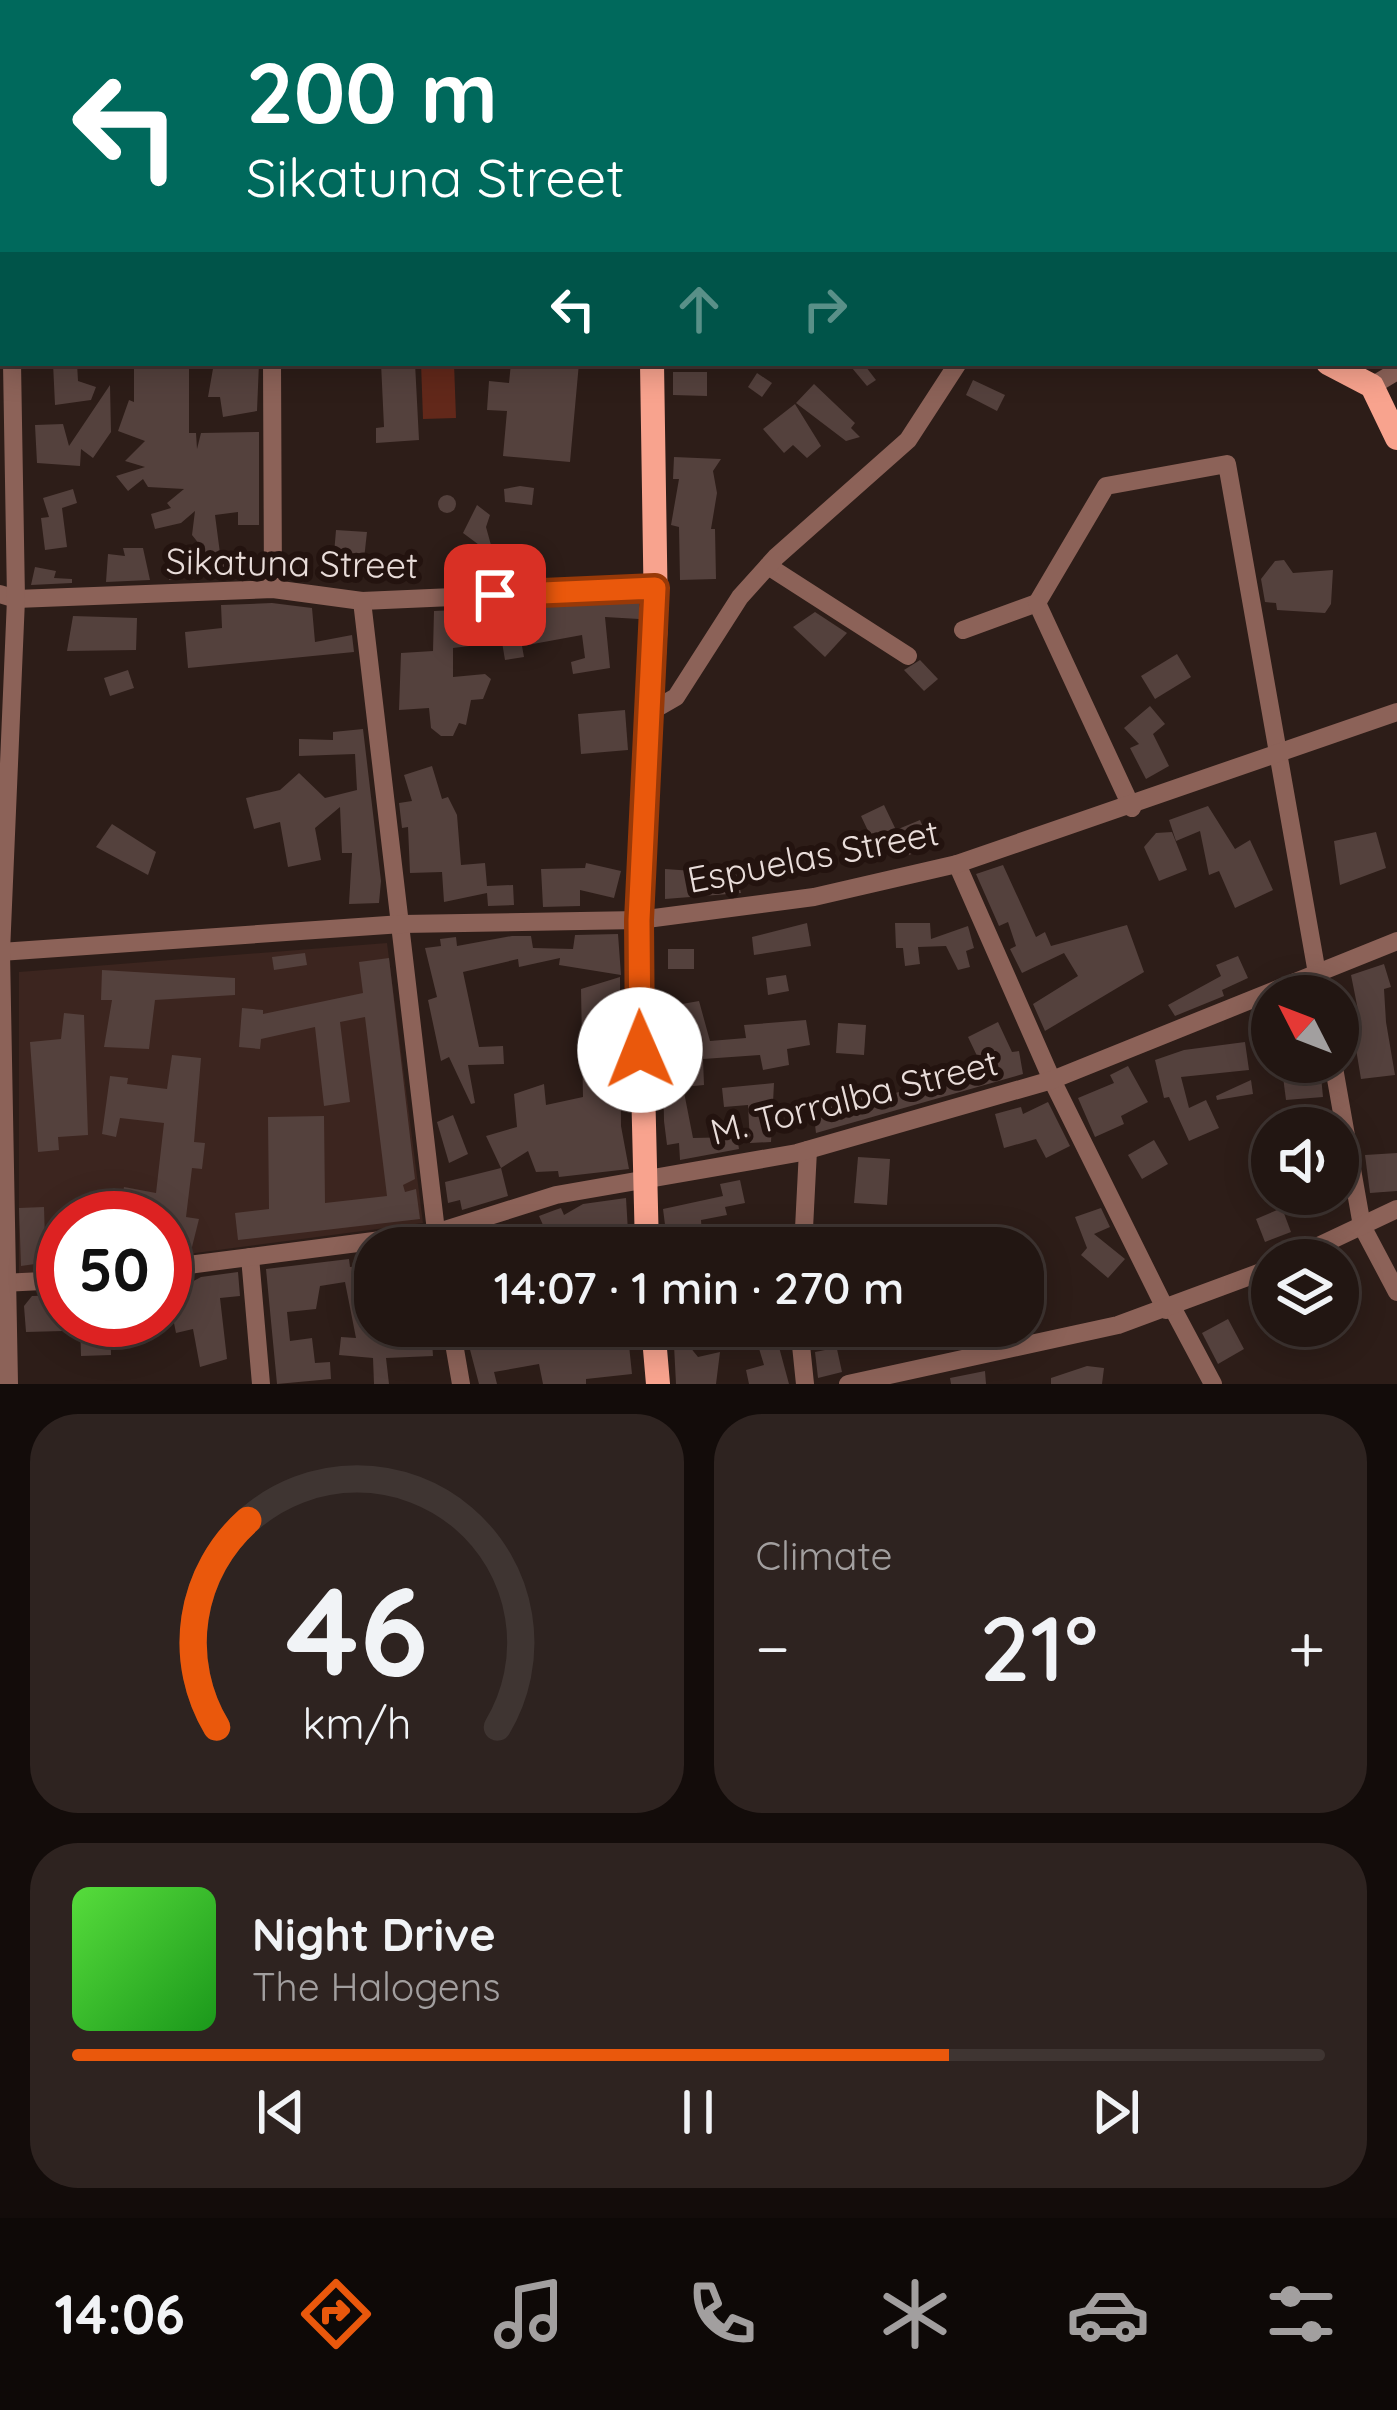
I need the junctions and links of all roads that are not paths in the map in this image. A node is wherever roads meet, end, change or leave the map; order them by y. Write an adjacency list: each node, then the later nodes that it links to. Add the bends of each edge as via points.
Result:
1 (12, 366): 12 (street)
2 (272, 366): 11 (street)
3 (652, 366): 10 (main road)
4 (956, 366): 9 (street, via 908,440)
5 (1334, 366): 7 (main road)
6 (1397, 370): 7 (street)
7 (1372, 386): 8 (main road)
8 (1397, 438)
9 (768, 566): 16 (street); 17 (street, via 676,697)
10 (655, 588): 13 (street, Sikatuna Street); 17 (main road)
11 (273, 590): 12 (street, Sikatuna Street); 13 (street, Sikatuna Street)
12 (8, 596): 25 (street)
13 (362, 602): 23 (street)
14 (1037, 604): 15 (street); 19 (street, via 1106,486 1227,464); 20 (street)
15 (963, 630)
16 (908, 656)
17 (650, 712): 22 (main road)
18 (1397, 712): 19 (street, Espuelas Street)
19 (1277, 749): 20 (street, Espuelas Street); 26 (street)
20 (1132, 808): 21 (street, Espuelas Street)
21 (957, 864): 22 (street, Espuelas Street, via 814,898); 27 (street)
22 (639, 920): 23 (street, Espuelas Street); 30 (main road)
23 (402, 924): 25 (street, Espuelas Street); 33 (street)
24 (1397, 941): 26 (street, M. Torralba Street)
25 (0, 952): 43 (street)
26 (1317, 974): 27 (street, M. Torralba Street)
27 (1052, 1080): 29 (street, M. Torralba Street); 45 (street)
28 (1337, 1083): 32 (street)
29 (808, 1150): 30 (street, M. Torralba Street); 36 (street)
30 (641, 1180): 34 (street, M. Torralba Street, via 556,1196); 35 (main road)
31 (1397, 1209): 32 (street)
32 (1362, 1226): 37 (street); 44 (street)
33 (435, 1227)
34 (471, 1227)
35 (645, 1227)
36 (804, 1227)
37 (1334, 1239)
38 (354, 1247): 39 (street, M. Torralba Street)
39 (250, 1257): 40 (street, M. Torralba Street); 51 (street)
40 (192, 1265)
41 (1251, 1276): 45 (street)
42 (36, 1282): 43 (street)
43 (5, 1284): 50 (street)
44 (1397, 1292)
45 (1169, 1308): 49 (street); 56 (street)
46 (455, 1347): 52 (street)
47 (655, 1347): 53 (main road)
48 (801, 1347): 54 (street)
49 (870, 1381): 55 (street)
50 (9, 1384)
51 (261, 1384)
52 (461, 1384)
53 (658, 1384)
54 (805, 1384)
55 (848, 1384)
56 (1213, 1384)

